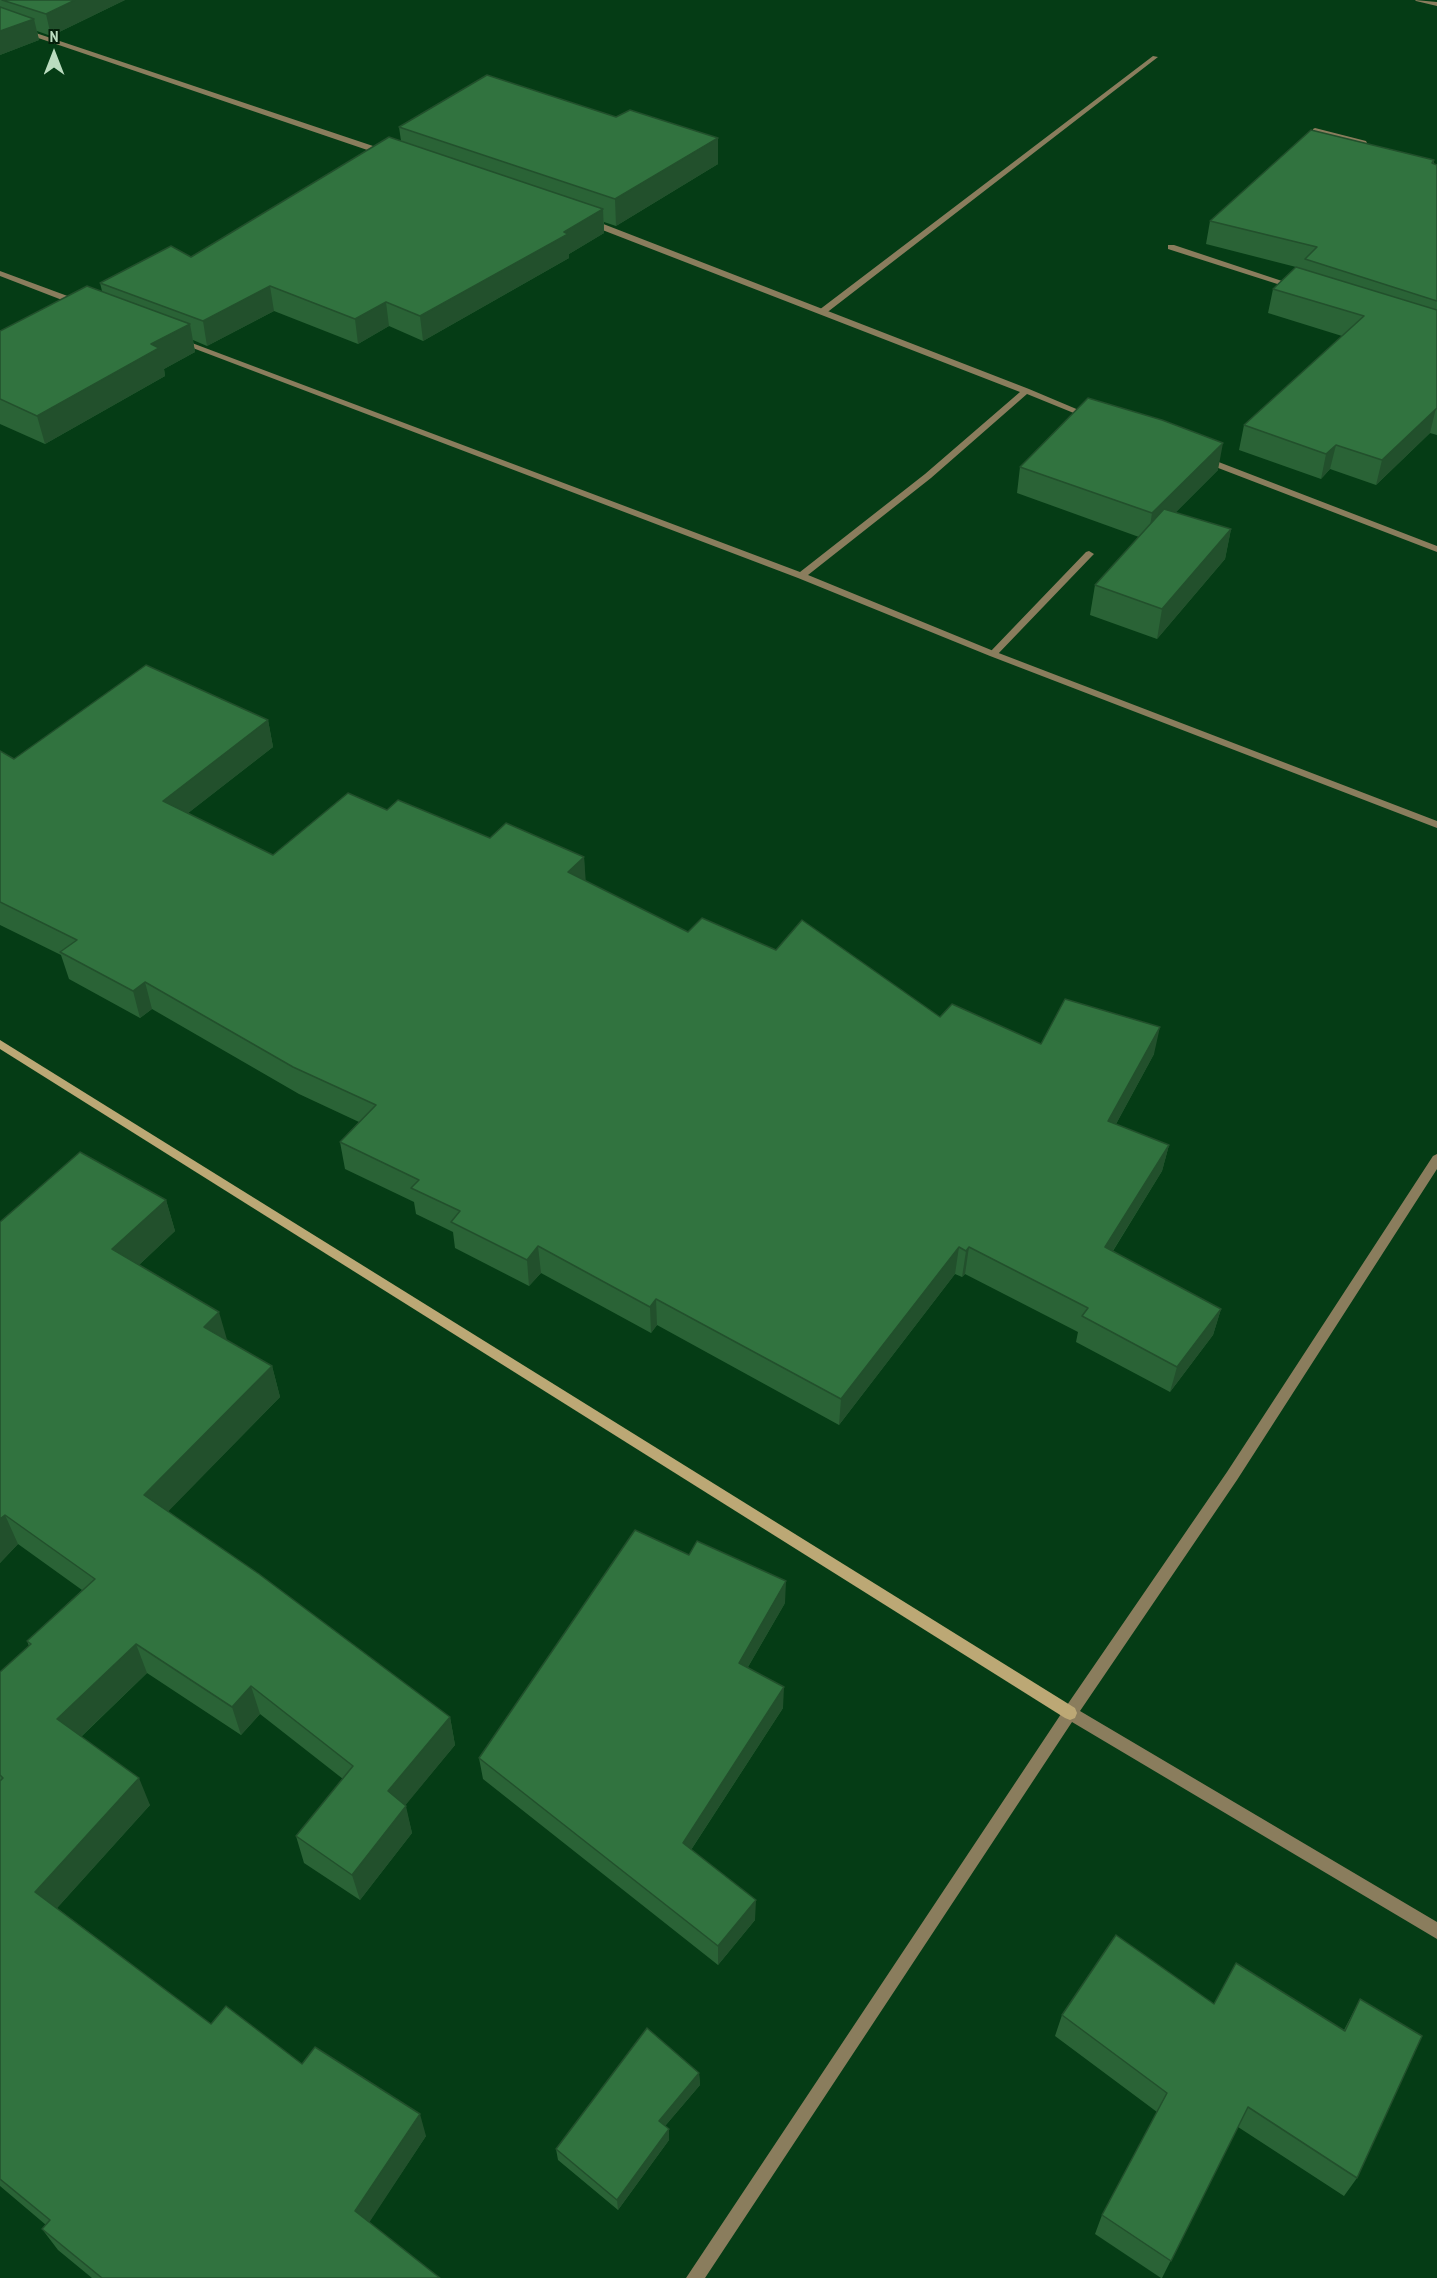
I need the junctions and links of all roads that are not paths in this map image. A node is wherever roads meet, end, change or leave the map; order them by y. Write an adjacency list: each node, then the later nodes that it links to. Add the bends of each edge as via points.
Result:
1 (1418, 0): 2 (street)
2 (1437, 4)
3 (0, 23): 7 (street)
4 (1155, 57): 13 (street)
5 (1315, 130): 6 (street)
6 (1370, 145)
7 (398, 157)
8 (579, 218): 13 (street)
9 (1171, 247): 11 (street)
10 (0, 273): 12 (street)
11 (1304, 289)
12 (90, 308)
13 (822, 312): 15 (street)
14 (168, 337): 20 (street)
15 (1026, 392): 16 (street); 20 (street)
16 (1104, 421)
17 (1192, 455): 18 (street)
18 (1437, 549)
19 (1089, 555): 21 (street)
20 (801, 576): 21 (street)
21 (993, 654): 22 (street)
22 (1437, 825)
23 (0, 1044): 25 (street)
24 (1437, 1159): 25 (street, via 1232,1476)
25 (1070, 1713): 26 (street); 27 (street)
26 (1437, 1931)
27 (695, 2278)

